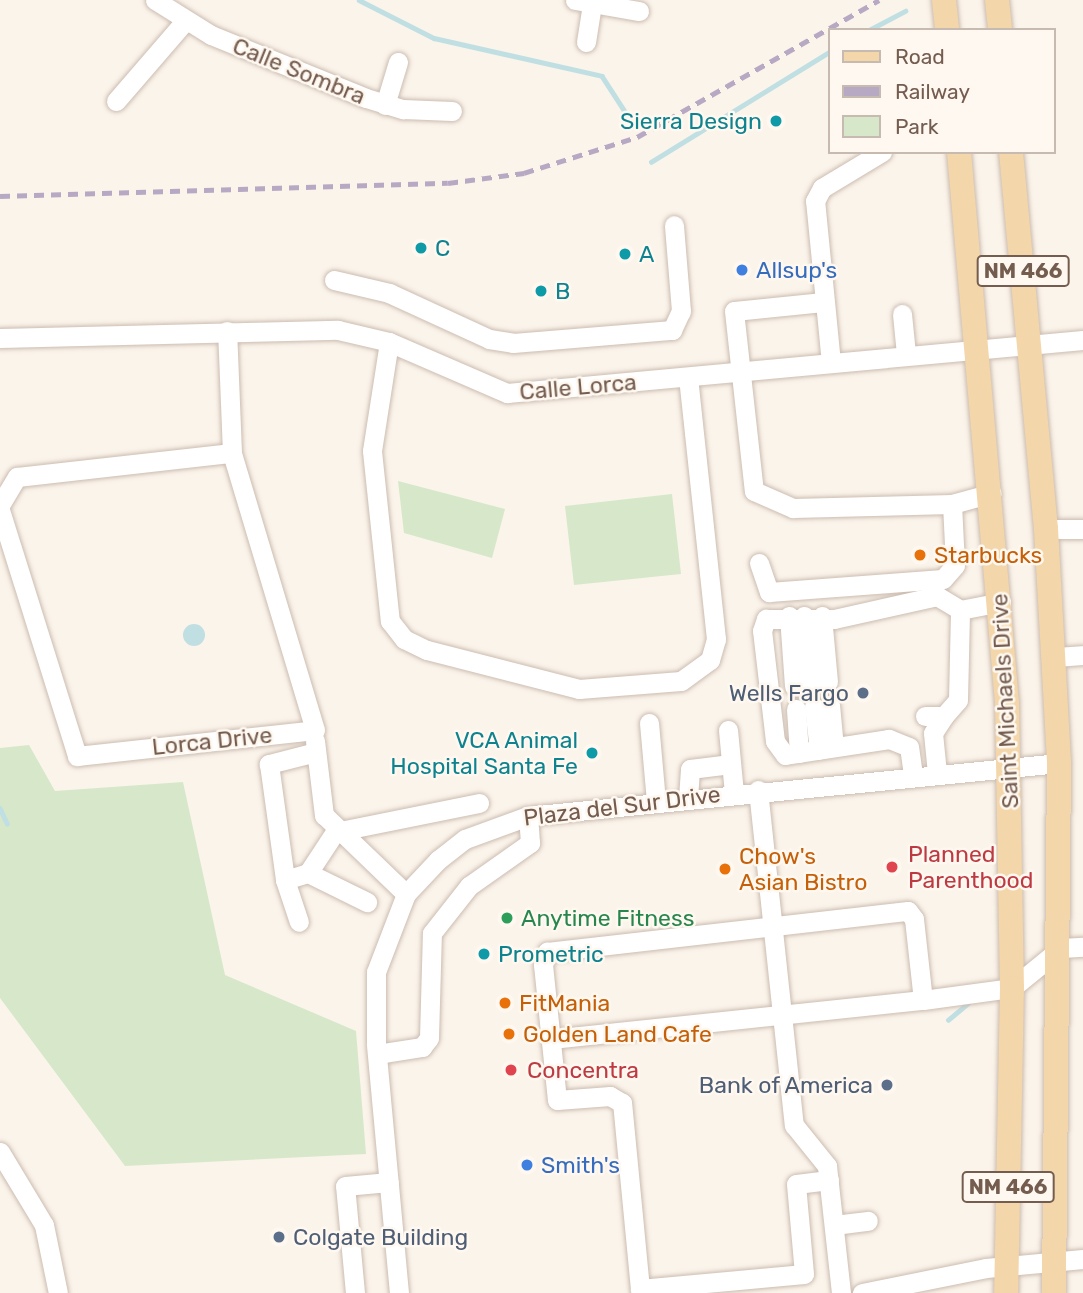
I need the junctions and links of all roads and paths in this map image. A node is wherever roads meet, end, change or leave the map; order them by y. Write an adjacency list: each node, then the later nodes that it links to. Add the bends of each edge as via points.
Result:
1 (155, 0): 6 (street, Calle Sombra)
2 (944, 0): 7 (main road)
3 (997, 0): 8 (main road)
4 (584, 2): 5 (street); 9 (street)
5 (639, 11)
6 (185, 21): 11 (street); 12 (street, Calle Sombra)
7 (947, 28)
8 (1000, 28)
9 (586, 42)
10 (398, 62): 12 (street)
11 (116, 101)
12 (385, 105): 13 (street, Calle Sombra)
13 (452, 111)
14 (879, 154): 19 (street, via 822,188 815,201)
15 (959, 154): 26 (main road, Saint Michaels Drive / NM 466)
16 (1011, 154): 25 (main road, NM 466)
17 (674, 225): 18 (street, via 681,311 672,330 513,343 489,339 389,293)
18 (334, 280)
19 (822, 302): 28 (street); 29 (street, via 733,311)
20 (902, 314): 27 (street)
21 (227, 331): 22 (street, Calle Lorca); 24 (street, Calle Lorca, via 338,330); 31 (street)
22 (0, 338)
23 (1083, 340): 25 (street, Calle Lorca)
24 (389, 342): 30 (street, Calle Lorca, via 507,393); 30 (street, via 372,451 390,621 427,650 579,689 681,681 710,660 716,639)
25 (1031, 343): 26 (street, Calle Lorca); 35 (main road, NM 466)
26 (977, 347): 27 (street, Calle Lorca); 32 (main road, Saint Michaels Drive / NM 466)
27 (906, 354): 28 (street, Calle Lorca)
28 (831, 363): 29 (street, Calle Lorca)
29 (738, 373): 30 (street, Calle Lorca); 33 (street, via 754,491 793,508)
30 (688, 378)
31 (232, 453): 34 (street, Lorca Drive, via 16,477); 45 (street)
32 (992, 492): 33 (street); 38 (main road, Saint Michaels Drive / NM 466)
33 (952, 505): 37 (street, via 955,565 943,579 769,592 760,582)
34 (0, 508): 45 (street, Lorca Drive, via 77,755)
35 (1046, 529): 36 (street); 42 (main road, NM 466)
36 (1083, 529)
37 (759, 563)
38 (1001, 602): 39 (street); 51 (main road, Saint Michaels Drive / NM 466)
39 (960, 610): 40 (street, via 937,596); 52 (street, via 958,699 935,716)
40 (805, 616): 43 (street); 47 (street, via 766,619 762,631 775,741 785,755)
41 (1083, 655): 42 (street)
42 (1055, 657): 50 (main road, NM 466)
43 (811, 684)
44 (649, 723): 57 (street)
45 (315, 730): 48 (street)
46 (727, 730): 49 (street)
47 (817, 750): 47 (street, via 814,707); 53 (street, via 889,738 903,743)
48 (316, 752): 60 (street, via 320,799); 62 (street, via 269,764)
49 (731, 764): 55 (street); 56 (street, via 690,769)
50 (1059, 764): 51 (street, Plaza del Sur Drive); 67 (main road, NM 466)
51 (1009, 765): 52 (street, Plaza del Sur Drive); 68 (main road, Saint Michaels Drive / NM 466)
52 (937, 773): 53 (street, Plaza del Sur Drive)
53 (913, 775): 54 (street, Plaza del Sur Drive)
54 (758, 790): 55 (street, Plaza del Sur Drive); 66 (street)
55 (734, 793): 56 (street, Plaza del Sur Drive)
56 (688, 798): 57 (street, Plaza del Sur Drive)
57 (656, 802): 59 (street, Plaza del Sur Drive)
58 (479, 803): 60 (street)
59 (528, 816): 63 (street, Plaza del Sur Drive, via 465,839); 72 (street, via 530,843 469,886 432,933 429,1038 422,1047)
60 (335, 832): 61 (street); 63 (street)
61 (309, 873): 62 (street); 64 (street)
62 (285, 880): 65 (street)
63 (406, 894): 72 (street, Plaza del Sur Drive, via 376,972)
64 (367, 902)
65 (299, 922)
66 (773, 925): 69 (street, via 908,911 914,919); 70 (street); 71 (street, via 547,952 543,965)
67 (1072, 947): 68 (street); 79 (main road, NM 466)
68 (1013, 988): 69 (street); 80 (main road, Saint Michaels Drive / NM 466)
69 (923, 1000): 70 (street)
70 (783, 1015): 71 (street); 74 (street, via 794,1125 814,1144)
71 (551, 1039): 74 (street, via 557,1100 610,1096 622,1103 640,1289 804,1274 796,1184)
72 (377, 1054): 75 (street, Plaza del Sur Drive)
73 (0, 1152): 81 (street, via 44,1225)
74 (829, 1180): 77 (street)
75 (389, 1182): 82 (street, via 345,1186); 83 (street, Plaza del Sur Drive)
76 (868, 1221): 77 (street)
77 (834, 1225): 84 (street)
78 (1083, 1259): 79 (street)
79 (1055, 1263): 80 (street); 87 (main road, NM 466)
80 (1006, 1266): 85 (street); 86 (main road, Saint Michaels Drive / NM 466)
81 (58, 1293)
82 (355, 1293)
83 (399, 1293)
84 (841, 1293)
85 (862, 1293)
86 (1006, 1293)
87 (1054, 1293)

